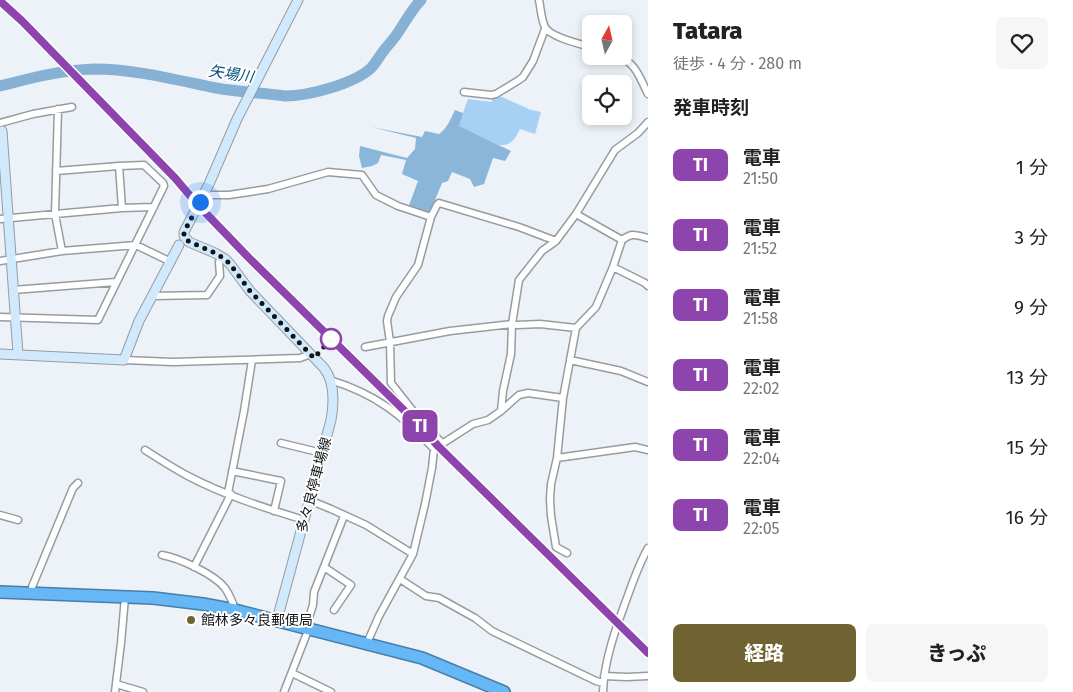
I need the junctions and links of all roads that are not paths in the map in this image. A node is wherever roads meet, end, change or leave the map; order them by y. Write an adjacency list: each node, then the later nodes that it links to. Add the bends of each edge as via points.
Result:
1 (298, 0): 15 (main road, via 237,119)
2 (539, 0): 3 (street)
3 (545, 29): 4 (street); 6 (street, via 523,77 496,94)
4 (582, 44)
5 (632, 64): 7 (street)
6 (464, 92)
7 (648, 94)
8 (72, 107): 9 (street)
9 (58, 109): 11 (street, via 25,116); 13 (street)
10 (648, 122): 19 (street, via 613,153)
11 (0, 127): 14 (main road)
12 (119, 166): 13 (street); 16 (street, via 144,165 163,183 164,188); 17 (street)
13 (56, 171): 18 (street)
14 (3, 182): 21 (main road)
15 (203, 195): 20 (street, via 268,189 331,172 362,175 376,195); 28 (main road, via 184,236 189,242)
16 (154, 207): 17 (street); 25 (street)
17 (122, 208): 18 (street)
18 (55, 214): 21 (street); 27 (street)
19 (576, 214): 23 (street); 24 (street)
20 (431, 217): 24 (street, via 439,203); 41 (street, via 418,265 396,297 388,316)
21 (4, 218): 29 (main road)
22 (648, 238): 23 (street, via 634,234)
23 (622, 240): 32 (street)
24 (556, 241): 39 (street, via 542,251 518,280)
25 (136, 245): 27 (street); 31 (street); 33 (street)
26 (179, 245): 31 (main road)
27 (62, 251): 29 (street)
28 (222, 257): 36 (street, via 220,276 207,295); 45 (main road, 多々良停車場線)
29 (11, 260): 30 (street); 35 (main road)
30 (0, 261)
31 (171, 262): 36 (main road)
32 (613, 267): 34 (street); 40 (street, via 596,307)
33 (116, 282): 35 (street); 38 (street, via 98,320)
34 (648, 286)
35 (13, 290): 38 (main road)
36 (152, 296): 46 (main road)
37 (0, 317): 38 (street)
38 (15, 318): 44 (main road)
39 (512, 324): 40 (street); 41 (street); 52 (street, via 511,354)
40 (576, 328): 48 (street)
41 (390, 342): 42 (street); 54 (street, via 391,383)
42 (365, 347)
43 (0, 354): 44 (main road)
44 (18, 354): 46 (main road)
45 (311, 354): 47 (street, via 300,358); 49 (main road, 多々良停車場線)
46 (124, 360): 47 (street)
47 (252, 360): 60 (street)
48 (570, 360): 50 (street, via 621,371); 51 (street)
49 (330, 380): 55 (street, via 362,392 390,408); 58 (main road, 多々良停車場線, via 332,412)
50 (648, 382)
51 (563, 398): 52 (street, via 528,393 519,395); 59 (street)
52 (501, 411): 54 (street)
53 (281, 443): 58 (street)
54 (442, 443): 55 (street)
55 (434, 449): 71 (street)
56 (145, 450): 62 (street, via 189,476)
57 (648, 450): 59 (street, via 635,447)
58 (322, 453): 63 (main road, 多々良停車場線)
59 (557, 458): 70 (street, via 551,484 551,516 556,547)
60 (232, 471): 62 (street); 64 (street, via 281,481)
61 (78, 483): 77 (street, via 72,488 32,588)
62 (229, 494): 64 (street); 73 (street)
63 (309, 500): 66 (street); 68 (main road, 多々良停車場線)
64 (274, 510): 68 (street)
65 (0, 515): 67 (street)
66 (344, 516): 71 (street); 74 (street)
67 (18, 520)
68 (304, 520): 81 (main road, 多々良停車場線)
69 (648, 548): 85 (street, via 618,624)
70 (567, 553)
71 (413, 554): 75 (street)
72 (162, 555): 73 (street)
73 (194, 567): 79 (street, via 224,588)
74 (324, 567): 80 (street, via 351,585); 82 (street, via 314,592)
75 (400, 579): 83 (street); 87 (street, via 426,596 438,598 475,618 492,631)
76 (0, 592): 77 (highway)
77 (33, 593): 78 (highway)
78 (125, 597): 79 (highway, via 176,600); 88 (street)
79 (235, 610): 81 (highway)
80 (334, 610)
81 (277, 620): 82 (highway)
82 (308, 628): 83 (highway); 84 (street)
83 (367, 644): 93 (highway, via 422,658)
84 (292, 673): 91 (street); 92 (street)
85 (604, 676): 86 (street); 87 (street)
86 (648, 676)
87 (603, 683): 94 (street)
88 (116, 684): 89 (street); 90 (street)
89 (115, 692)
90 (143, 692)
91 (284, 692)
92 (331, 692)
93 (504, 692)
94 (602, 692)

